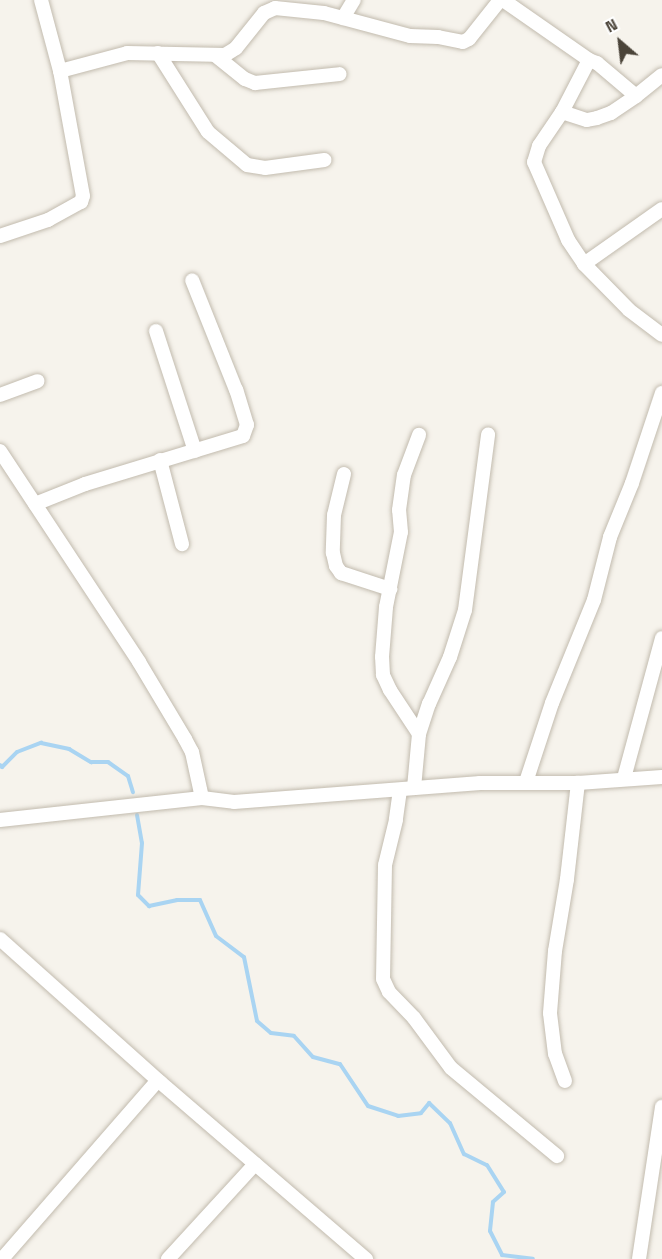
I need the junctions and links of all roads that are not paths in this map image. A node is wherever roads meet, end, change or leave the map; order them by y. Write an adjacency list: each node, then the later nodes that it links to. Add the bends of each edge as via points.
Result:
1 (41, 0): 9 (street)
2 (354, 0): 5 (street)
3 (501, 0): 5 (street, via 463,42 410,36); 8 (street)
4 (272, 5): 5 (street); 7 (street, via 236,48 225,55)
5 (343, 18)
6 (158, 53): 7 (street); 9 (street, via 127,53); 14 (street, via 207,132 247,165 265,168)
7 (215, 55): 10 (street, via 255,83)
8 (589, 60): 12 (street); 13 (street)
9 (60, 71): 16 (street, via 81,202 48,220)
10 (340, 74)
11 (662, 75): 12 (street)
12 (636, 96): 13 (street, via 611,113 588,120)
13 (562, 112): 17 (street, via 539,146 534,162 568,240)
14 (324, 160)
15 (662, 209): 17 (street)
16 (0, 236)
17 (584, 264): 20 (street, via 629,310)
18 (192, 280): 27 (street, via 247,425 239,439)
19 (156, 331): 27 (street)
20 (662, 335)
21 (38, 381): 23 (street)
22 (662, 393): 37 (street, via 610,537 594,600 552,703)
23 (0, 395)
24 (419, 435): 32 (street, via 404,476 399,510 401,532)
25 (488, 435): 34 (street, via 465,610)
26 (0, 451): 30 (street)
27 (195, 451): 28 (street)
28 (160, 460): 30 (street); 31 (street)
29 (344, 474): 32 (street, via 334,515 336,566 341,573)
30 (35, 504): 41 (street, via 185,739 192,752)
31 (182, 544)
32 (390, 589): 34 (street, via 383,675)
33 (662, 638): 36 (street)
34 (419, 734): 39 (street)
35 (662, 777): 36 (street)
36 (624, 778): 38 (street)
37 (526, 782): 38 (street); 39 (street)
38 (578, 783): 45 (street, via 550,1013 555,1054)
39 (414, 788): 40 (street)
40 (400, 790): 41 (street, via 234,802); 47 (street, via 385,865 383,980 451,1068)
41 (201, 798): 42 (street)
42 (0, 820)
43 (0, 939): 44 (street)
44 (158, 1080): 48 (street); 49 (street)
45 (565, 1081)
46 (662, 1107): 52 (street)
47 (557, 1156)
48 (255, 1164): 50 (street); 51 (street)
49 (2, 1259)
50 (168, 1259)
51 (366, 1259)
52 (639, 1259)

